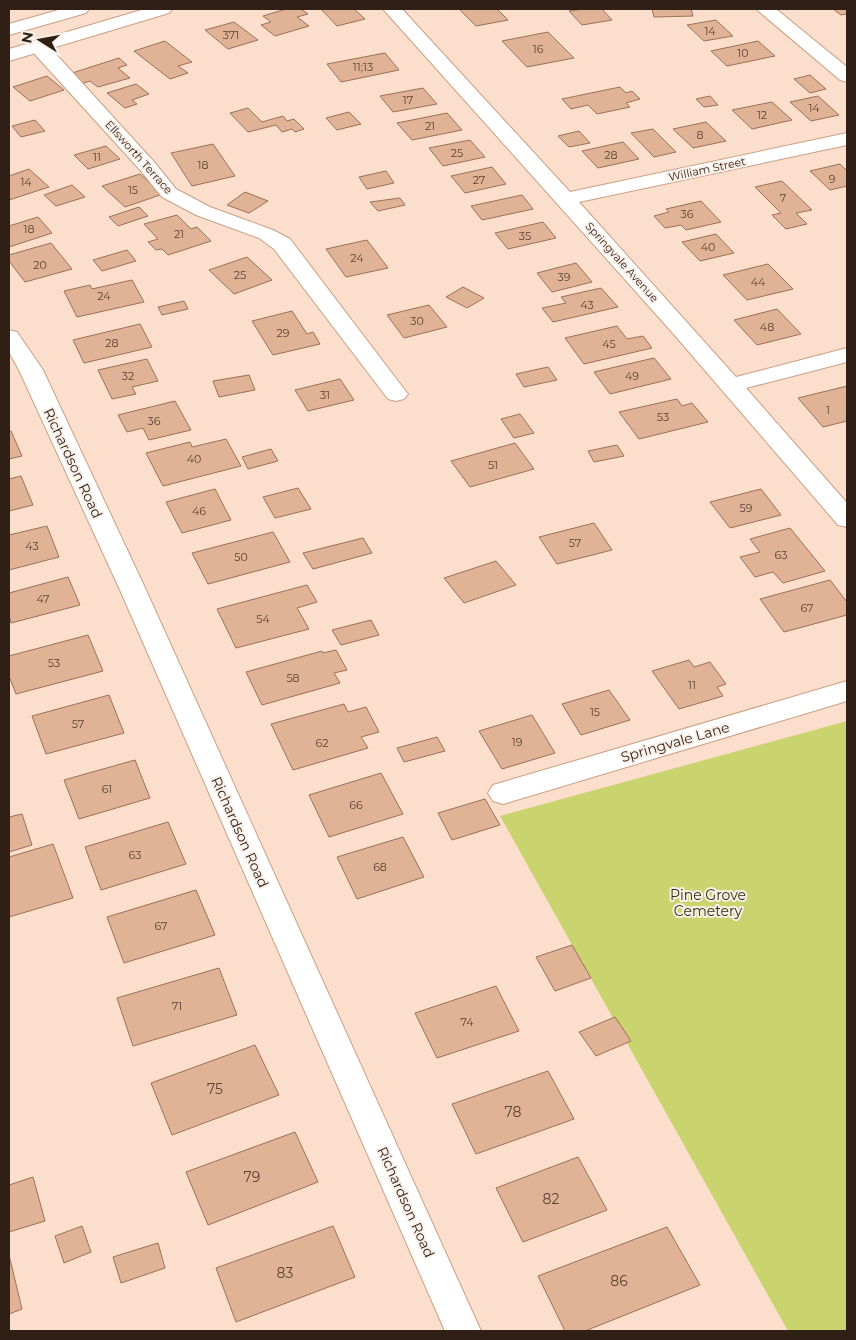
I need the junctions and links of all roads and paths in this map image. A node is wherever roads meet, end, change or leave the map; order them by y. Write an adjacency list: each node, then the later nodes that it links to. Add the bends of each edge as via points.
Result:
1 (80, 9): 5 (street)
2 (163, 9): 6 (street)
3 (392, 9): 10 (street, Springvale Avenue)
4 (765, 9): 8 (street)
5 (9, 30)
6 (38, 46): 7 (street); 14 (street, Ellsworth Terrace, via 169,193 203,212 266,234 282,244)
7 (9, 55)
8 (847, 76)
9 (847, 139): 10 (street, William Street)
10 (566, 199): 13 (street, Springvale Avenue)
11 (9, 337): 18 (street, Richardson Road, via 31,370 132,590)
12 (847, 354): 13 (street)
13 (732, 385): 15 (street, Springvale Avenue)
14 (396, 394)
15 (847, 519)
16 (847, 692): 17 (street, Springvale Lane)
17 (503, 793)
18 (463, 1331)

